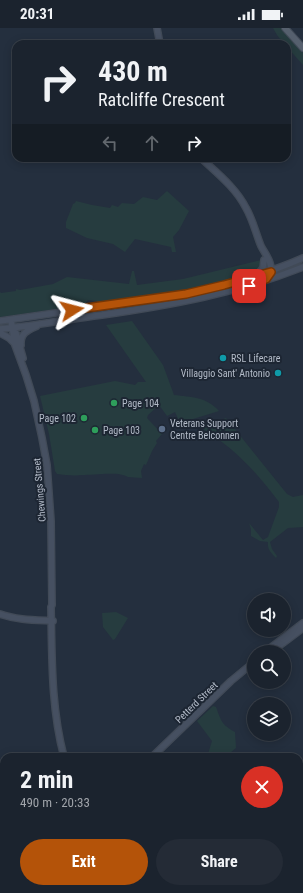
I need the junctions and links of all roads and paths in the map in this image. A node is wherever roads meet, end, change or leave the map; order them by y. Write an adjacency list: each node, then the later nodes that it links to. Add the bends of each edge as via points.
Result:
1 (157, 28): 3 (street)
2 (285, 28): 4 (main road)
3 (159, 40)
4 (303, 48)
5 (205, 162): 6 (street, via 241,200 251,217)
6 (266, 258): 7 (street, via 275,264); 9 (street, via 267,268); 11 (street, via 263,268)
7 (302, 259): 9 (street)
8 (303, 267): 10 (street)
9 (271, 272): 10 (street); 11 (street); 12 (street, via 266,279)
10 (284, 274): 12 (street)
11 (256, 276): 13 (street, via 186,294)
12 (258, 283): 15 (street, via 187,301)
13 (11, 320): 14 (street); 16 (street, Chewings Street)
14 (0, 322)
15 (47, 322): 16 (street); 20 (street, via 25,332 20,342)
16 (13, 328): 17 (street); 19 (street, Chewings Street); 20 (street, Chewings Street)
17 (0, 329)
18 (0, 333): 19 (street)
19 (15, 345): 21 (street, Chewings Street)
20 (22, 353): 21 (street, Chewings Street)
21 (26, 375): 23 (street, Chewings Street, via 34,401 46,463 51,521)
22 (0, 614): 23 (street, via 14,618)
23 (52, 619): 29 (street, Chewings Street, via 54,709)
24 (303, 623): 26 (street)
25 (303, 628): 27 (street)
26 (274, 645)
27 (280, 645)
28 (247, 668): 30 (street, Petterd Street)
29 (63, 753)
30 (156, 753)

